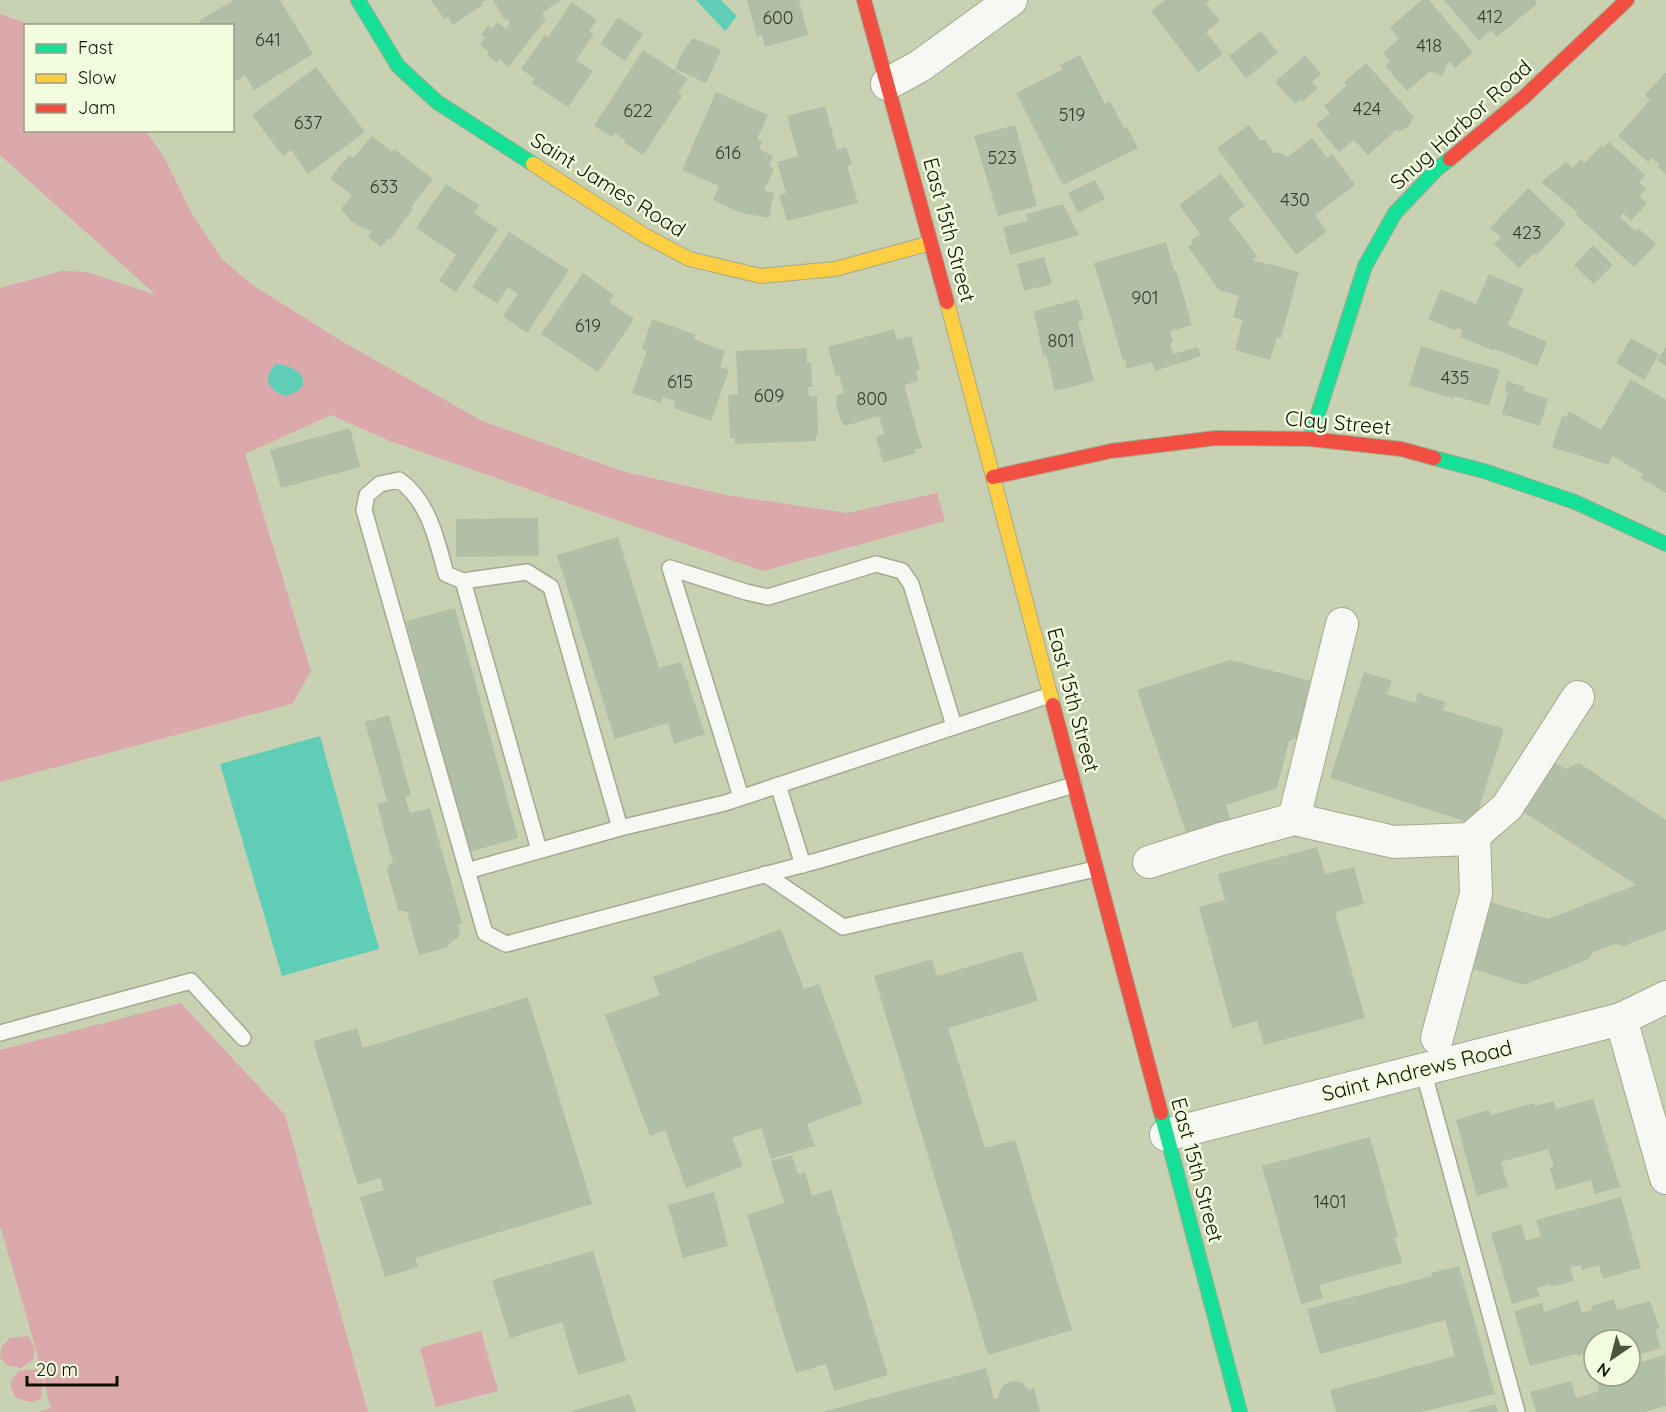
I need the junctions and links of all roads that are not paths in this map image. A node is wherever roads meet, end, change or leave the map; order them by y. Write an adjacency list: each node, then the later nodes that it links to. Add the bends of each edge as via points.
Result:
1 (358, 0): 6 (street, Saint James Road, via 398,66 437,102 644,235 689,259 761,276 835,269)
2 (864, 0): 5 (street, East 15th Street)
3 (1011, 0): 5 (street, via 920,66)
4 (1627, 0): 7 (street, Snug Harbor Road, via 1522,98 1437,169 1395,213 1365,266)
5 (887, 84): 6 (street, East 15th Street)
6 (931, 243): 8 (street, East 15th Street)
7 (1310, 439): 8 (street, Clay Street, via 1216,438 1111,450); 9 (street, Clay Street, via 1401,449 1484,471 1575,502)
8 (993, 477): 12 (street, East 15th Street)
9 (1666, 544)
10 (463, 580): 19 (lane, via 527,572 551,586); 21 (lane); 25 (lane, via 446,574 432,522 408,487 399,480 380,484 367,495 364,510)
11 (1342, 624): 18 (street)
12 (1050, 694): 14 (lane); 16 (street, East 15th Street)
13 (1578, 697): 20 (street, via 1507,807)
14 (954, 726): 15 (lane); 17 (lane, via 911,584 902,571 876,564 768,597 670,568)
15 (778, 785): 17 (lane); 23 (lane)
16 (1074, 785): 23 (lane); 24 (street, East 15th Street)
17 (741, 797): 19 (lane)
18 (1294, 819): 20 (street, via 1395,842); 22 (street)
19 (620, 828): 21 (lane)
20 (1474, 836): 31 (street, via 1476,894)
21 (539, 850): 25 (lane)
22 (1149, 862)
23 (803, 865): 26 (lane)
24 (1095, 868): 26 (lane, via 843,927); 33 (street, East 15th Street)
25 (467, 871): 26 (lane, via 485,933 506,944)
26 (765, 874)
27 (1666, 998): 28 (street, Saint Andrews Road)
28 (1621, 1019): 32 (street, Saint Andrews Road); 34 (street)
29 (0, 1033): 30 (lane, via 191,981)
30 (243, 1038)
31 (1437, 1038)
32 (1423, 1070): 33 (street, Saint Andrews Road); 36 (lane)
33 (1166, 1135): 35 (street, East 15th Street)
34 (1666, 1178)
35 (1240, 1412)
36 (1517, 1412)

